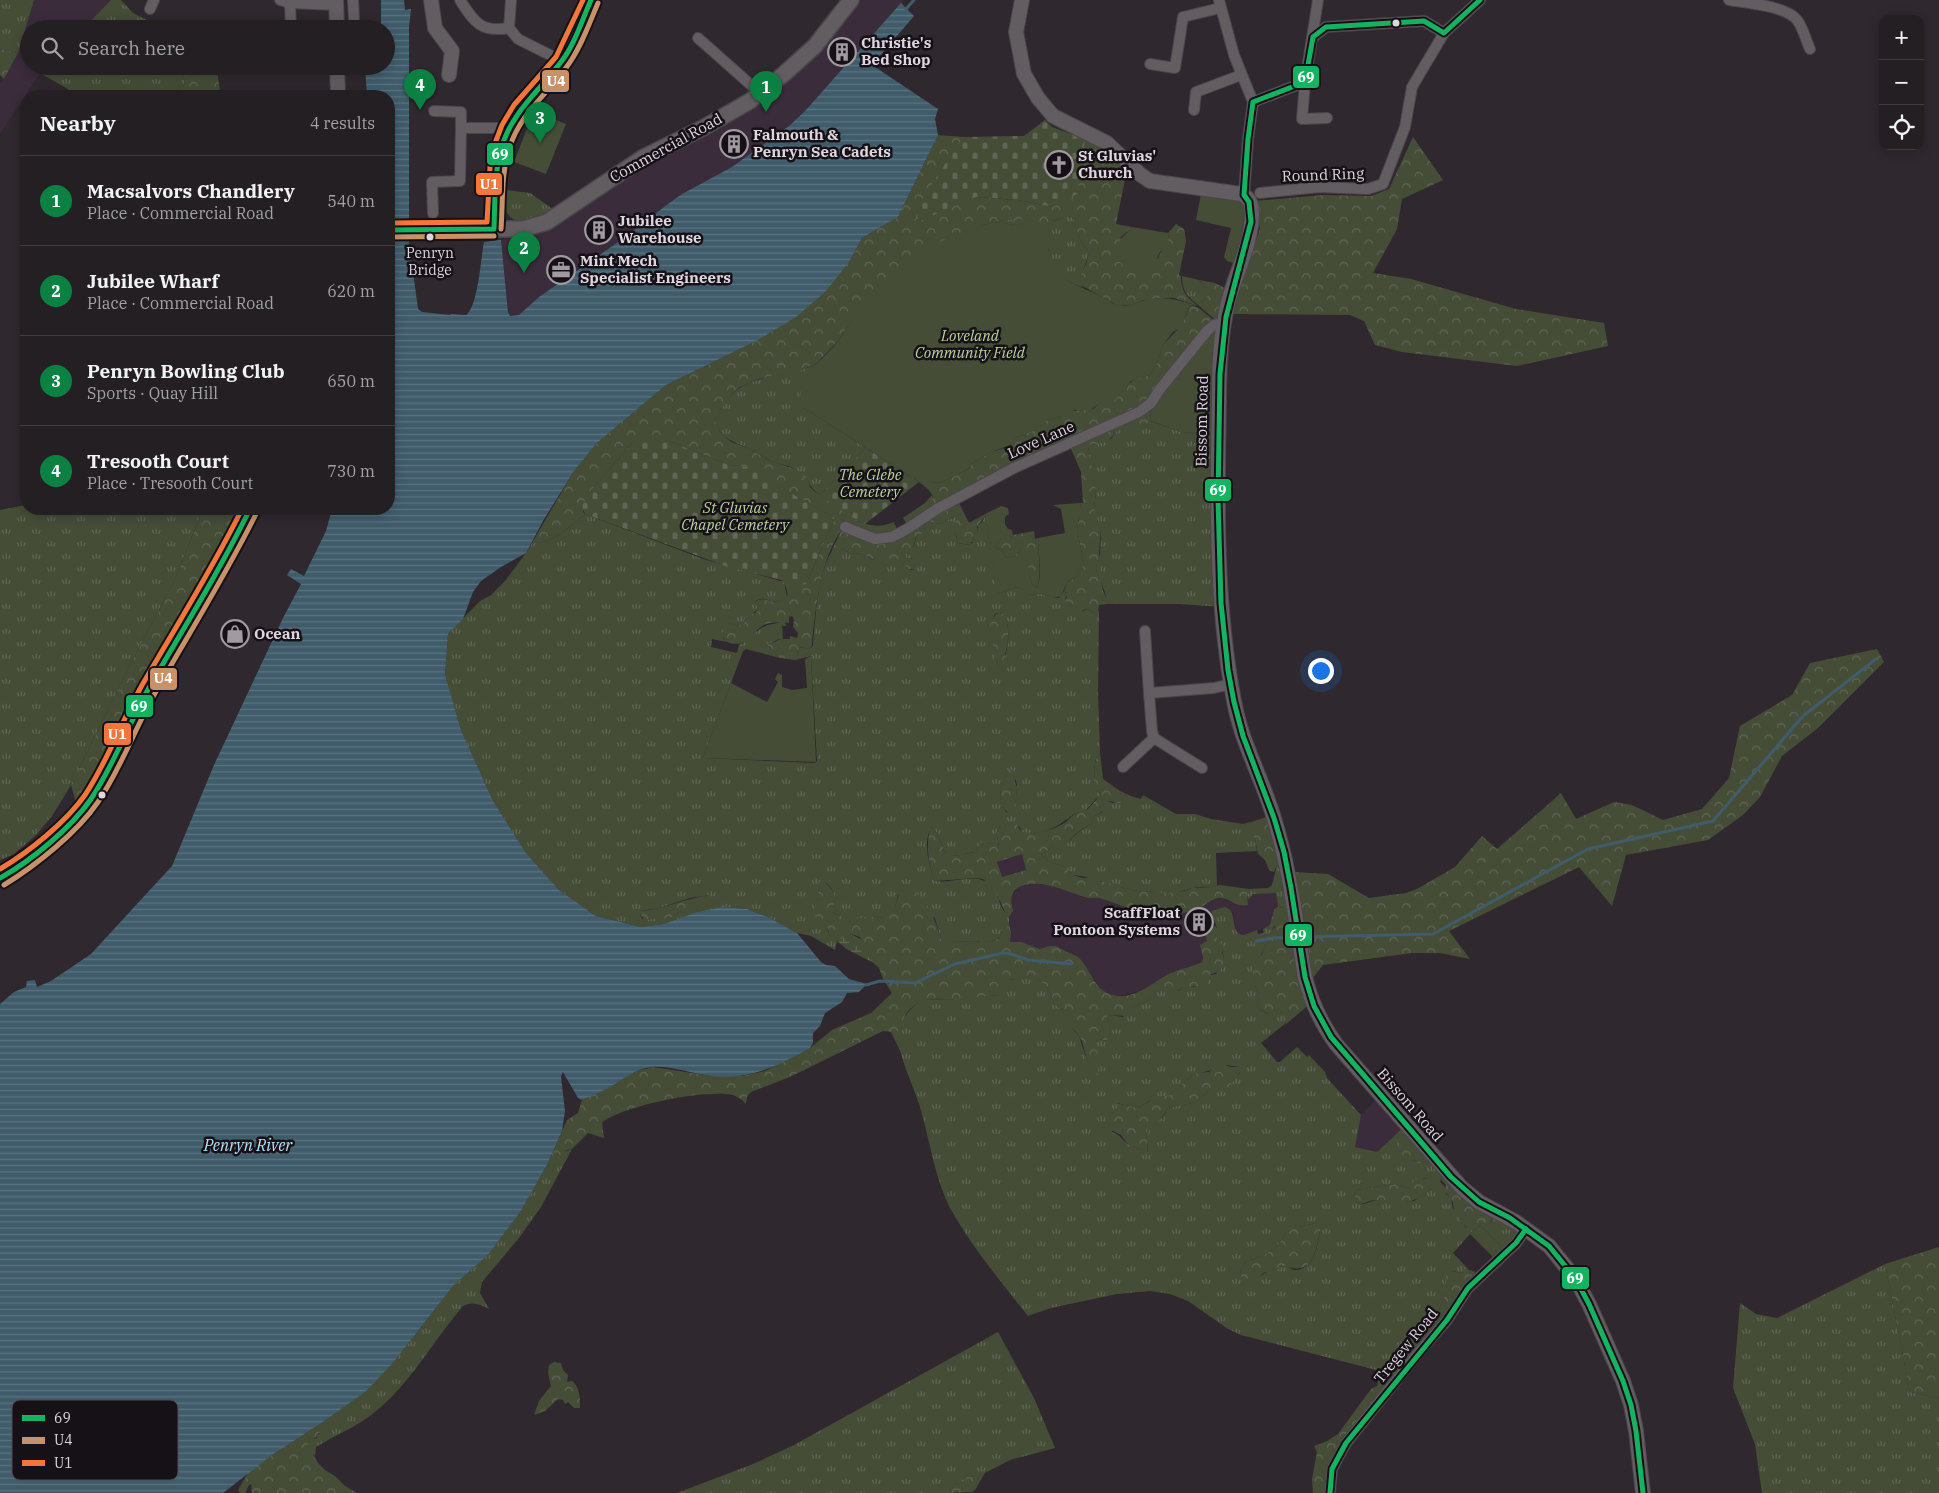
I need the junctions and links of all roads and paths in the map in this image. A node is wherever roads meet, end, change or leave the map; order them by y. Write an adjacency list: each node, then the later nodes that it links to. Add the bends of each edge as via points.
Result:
1 (353, 0): 14 (street)
2 (431, 0): 25 (street, via 435,28 452,51)
3 (460, 0): 17 (street, via 483,27 494,30)
4 (511, 0): 17 (street)
5 (590, 0): 22 (street)
6 (1022, 0): 37 (street, via 1016,32 1024,74 1053,116 1107,143 1150,181)
7 (1318, 0): 19 (street)
8 (1480, 0): 18 (street, Round Ring)
9 (1729, 0): 21 (street, via 1789,14 1798,20)
10 (848, 1): 29 (main road, Commercial Road, via 815,46)
11 (285, 2): 12 (street); 15 (street)
12 (336, 2): 16 (street)
13 (1219, 4): 23 (street, via 1183,17 1175,68); 26 (street)
14 (354, 19)
15 (289, 20)
16 (337, 20)
17 (509, 28): 22 (street, via 518,39)
18 (1444, 33): 19 (street, via 1424,21 1326,28); 36 (street, Round Ring, via 1412,87 1406,127 1383,184 1368,189 1320,187)
19 (1313, 37): 27 (street)
20 (698, 38): 29 (street)
21 (1810, 50)
22 (562, 60): 35 (street, via 520,109)
23 (1150, 64)
24 (337, 75): 28 (street)
25 (449, 75)
26 (1241, 75): 30 (street); 31 (street, via 1196,92)
27 (1305, 82): 30 (street); 33 (street, via 1302,119)
28 (338, 90)
29 (760, 93): 40 (main road, Commercial Road, via 703,128 637,162 547,222 523,229)
30 (1253, 102): 37 (street)
31 (1194, 110)
32 (434, 111): 34 (street, via 461,112)
33 (1327, 118)
34 (461, 128): 35 (street); 38 (street, via 460,181 432,182)
35 (509, 128): 40 (street, via 496,168)
36 (1260, 193)
37 (1244, 195): 41 (street, Bissom Road, via 1251,204 1252,220)
38 (433, 213)
39 (395, 230): 40 (main road, Commercial Road)
40 (494, 230)
41 (1224, 323): 43 (street, Love Lane, via 1207,331 1150,403 1139,412 1014,468 892,537 876,539); 45 (street, Bissom Road, via 1219,377 1218,498 1223,615)
42 (247, 515): 50 (main road, via 136,712 95,792 75,819)
43 (845, 527)
44 (1145, 631): 46 (street)
45 (1231, 684): 46 (street); 53 (street, Bissom Road, via 1244,741 1269,801 1281,842 1305,977 1322,1022 1342,1052 1462,1188)
46 (1149, 693): 47 (street)
47 (1154, 738): 48 (street); 49 (street)
48 (1123, 766)
49 (1202, 768)
50 (32, 855): 51 (main road); 52 (main road)
51 (0, 869)
52 (0, 878)
53 (1526, 1229): 54 (street, Tregew Road, via 1511,1248 1468,1288 1447,1320 1346,1442 1332,1469); 55 (street, Bissom Road, via 1558,1255 1589,1304 1631,1405)
54 (1330, 1493)
55 (1643, 1493)

